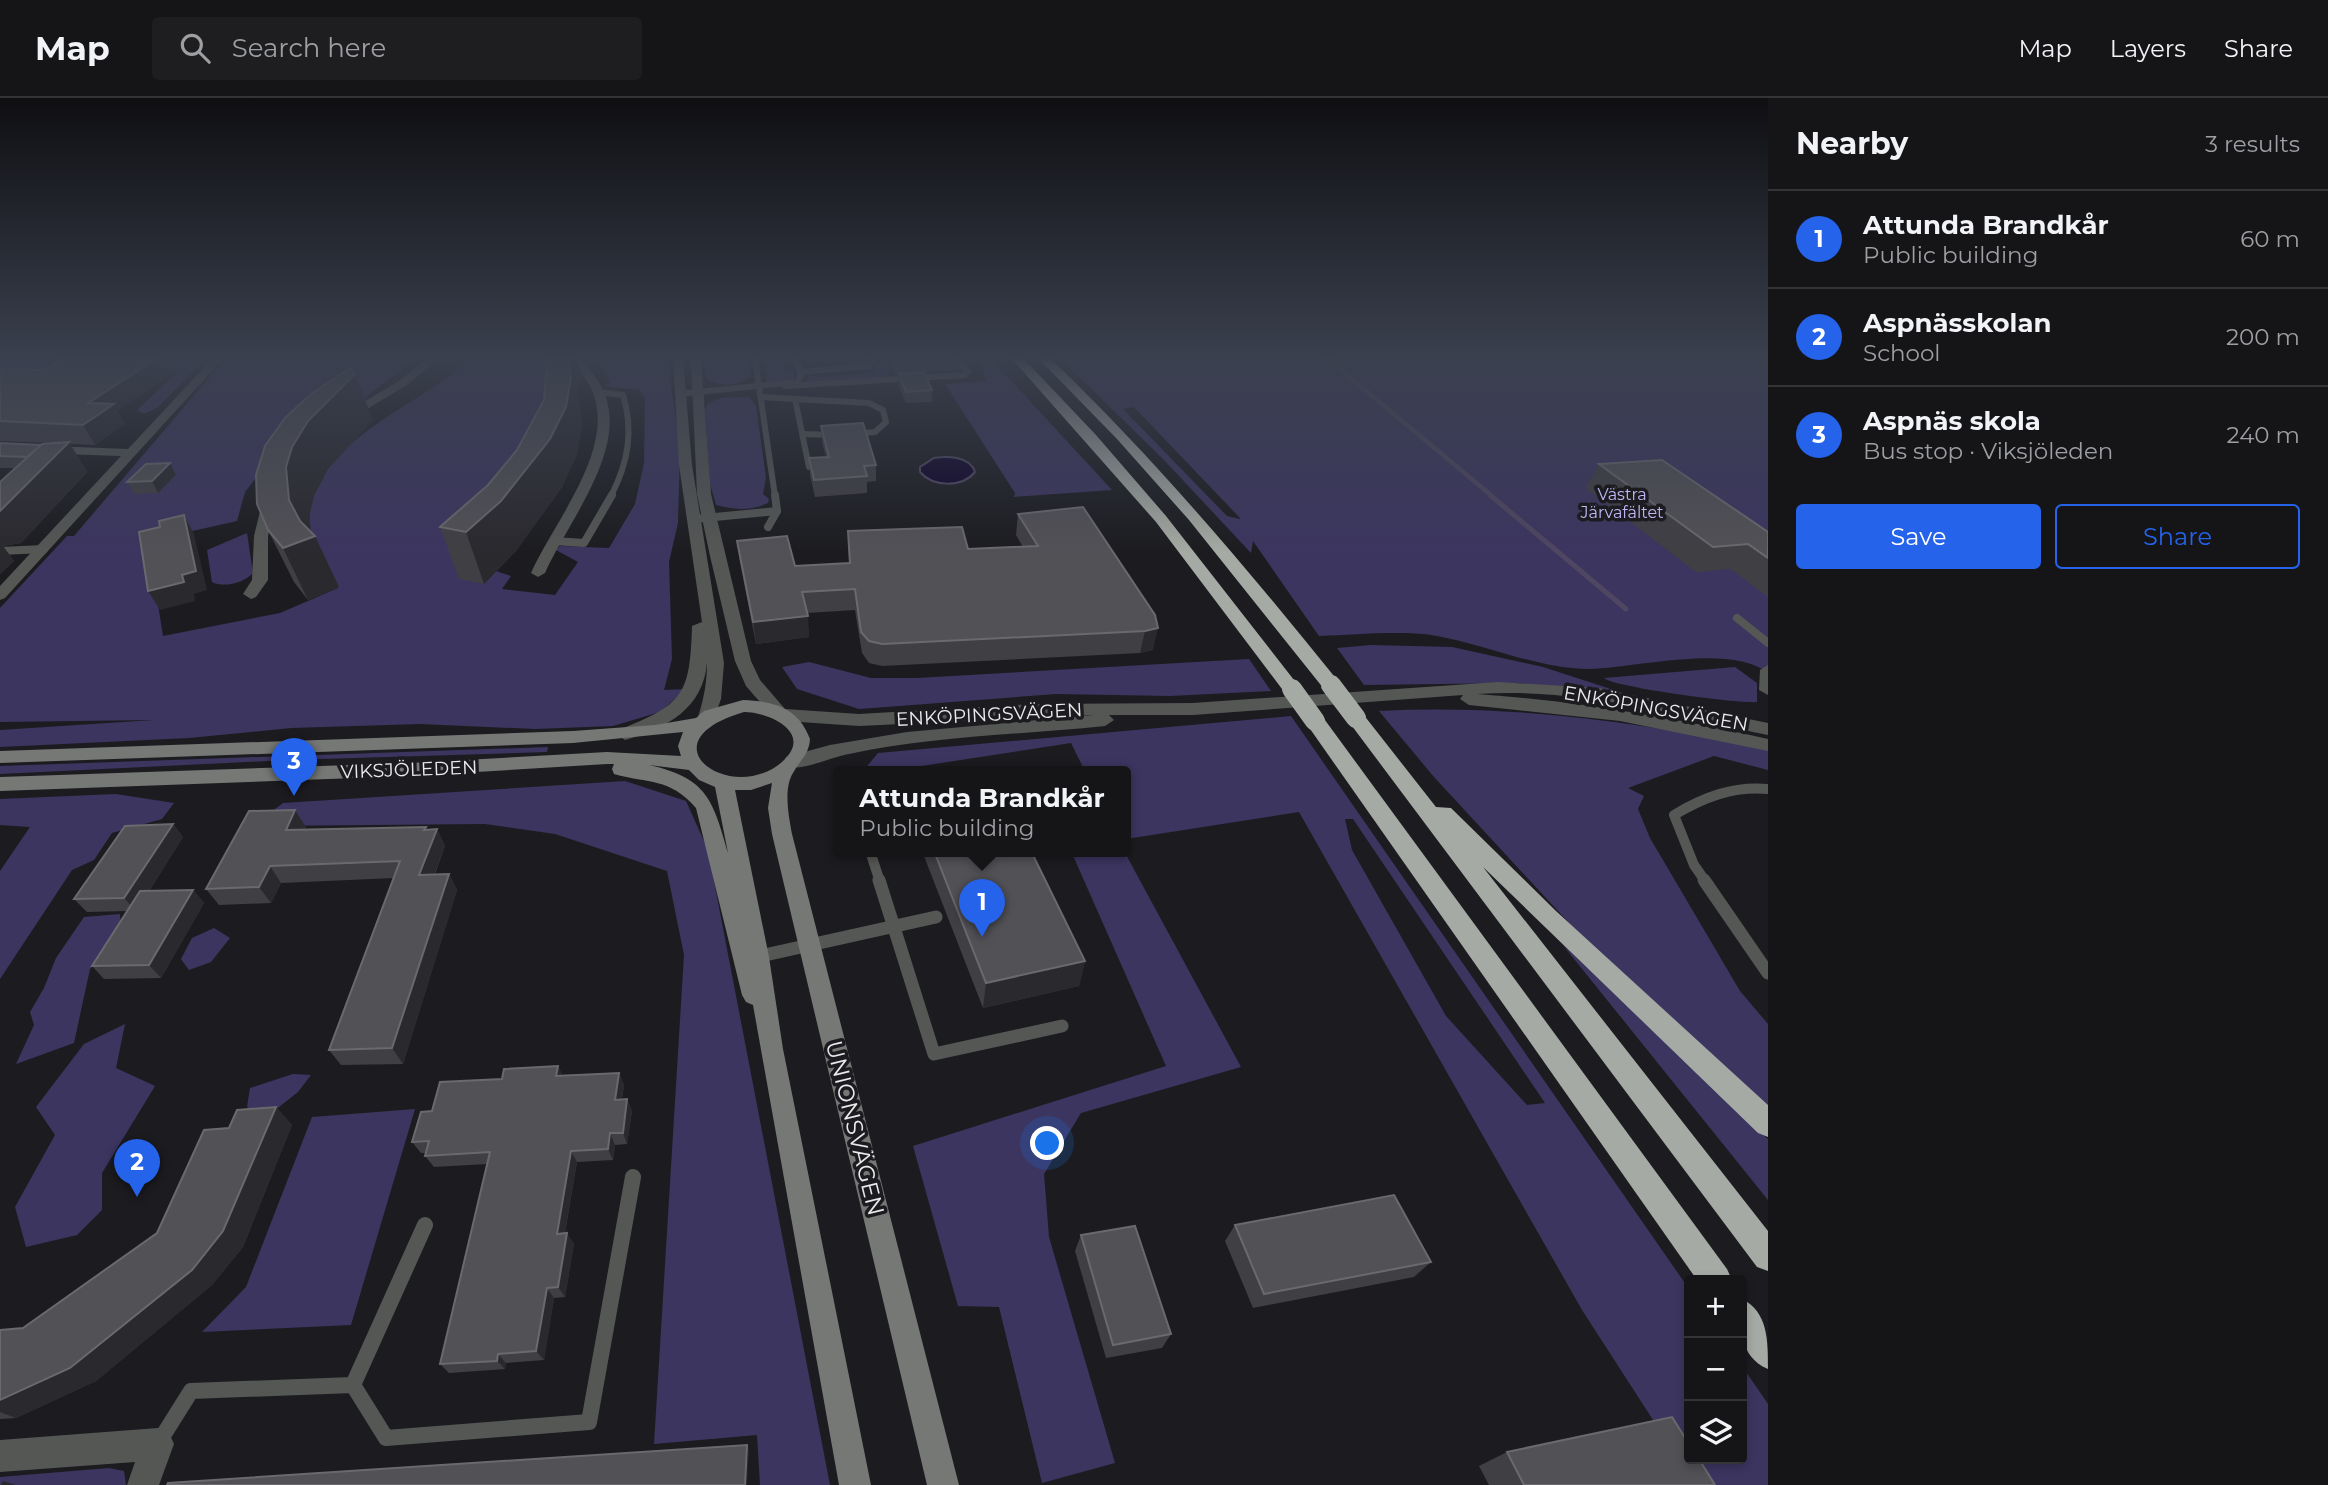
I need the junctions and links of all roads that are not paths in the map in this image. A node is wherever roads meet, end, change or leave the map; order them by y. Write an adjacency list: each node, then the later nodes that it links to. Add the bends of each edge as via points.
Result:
1 (159, 424): 13 (street)
2 (602, 424): 19 (street, via 594,465)
3 (629, 424): 19 (lane, via 622,470 608,504 583,543)
4 (684, 424): 17 (street)
5 (700, 424): 17 (street)
6 (765, 424): 16 (lane)
7 (801, 424): 11 (lane)
8 (884, 424): 11 (lane, via 875,432)
9 (1079, 424): 57 (highway, bridge, via 1177,538 1292,689)
10 (1108, 424): 39 (highway, bridge, via 1210,536)
11 (803, 434): 14 (lane)
12 (0, 447): 13 (street)
13 (132, 453): 20 (street)
14 (809, 467)
15 (282, 477): 24 (street, via 267,500 260,580)
16 (777, 511): 17 (lane); 18 (lane)
17 (701, 518): 22 (street); 33 (street, via 743,661 752,682)
18 (768, 527)
19 (554, 541): 23 (street)
20 (44, 549): 21 (lane); 25 (street)
21 (0, 551)
22 (700, 572): 34 (street, via 718,669 718,685); 36 (street, VIKSJÖLEDEN, via 701,671 696,690 684,705 661,720)
23 (538, 573)
24 (251, 594)
25 (0, 595)
26 (1737, 618): 27 (lane)
27 (1768, 643)
28 (1768, 670): 29 (street)
29 (1768, 680): 30 (street)
30 (1768, 690)
31 (1377, 698): 32 (street, ENKÖPINGSVÄGEN); 35 (street, ENKÖPINGSVÄGEN, via 1438,690 1550,689 1648,703); 37 (street, ENKÖPINGSVÄGEN, via 1558,706 1654,719)
32 (1193, 709): 33 (street, ENKÖPINGSVÄGEN, via 1032,710 859,720); 41 (street, ENKÖPINGSVÄGEN, via 1039,729 862,743)
33 (782, 713): 34 (main road, via 743,706); 41 (main road, via 802,738)
34 (704, 720): 36 (main road, VIKSJÖLEDEN); 40 (main road, via 687,743)
35 (1768, 729)
36 (625, 734): 38 (main road, VIKSJÖLEDEN)
37 (1768, 745)
38 (0, 757)
39 (1387, 758): 53 (highway, via 1548,918); 56 (highway)
40 (691, 764): 42 (main road, VIKSJÖLEDEN, via 636,756); 43 (main road, via 704,776)
41 (788, 766): 43 (main road, via 762,780); 49 (main road, UNIONSVÄGEN, via 778,808)
42 (470, 767): 44 (main road, VIKSJÖLEDEN); 50 (main road, via 632,769 684,784 705,806)
43 (724, 783): 50 (main road)
44 (0, 784)
45 (1768, 789): 51 (lane, via 1743,787 1711,794 1674,815 1694,865)
46 (872, 857): 48 (lane)
47 (936, 917): 48 (lane)
48 (894, 927): 49 (lane); 52 (lane, via 934,1054)
49 (810, 946): 50 (lane); 65 (main road, UNIONSVÄGEN)
50 (751, 959): 64 (main road)
51 (1768, 973)
52 (1062, 1026)
53 (1768, 1124)
54 (633, 1177): 60 (lane, via 589,1422 386,1438)
55 (425, 1225): 60 (lane)
56 (1768, 1256)
57 (1712, 1275)
58 (1747, 1322): 59 (highway)
59 (1768, 1352)
60 (353, 1384): 61 (lane, via 191,1391)
61 (158, 1444): 62 (street); 63 (street)
62 (0, 1456)
63 (142, 1485)
64 (855, 1485)
65 (943, 1485)

